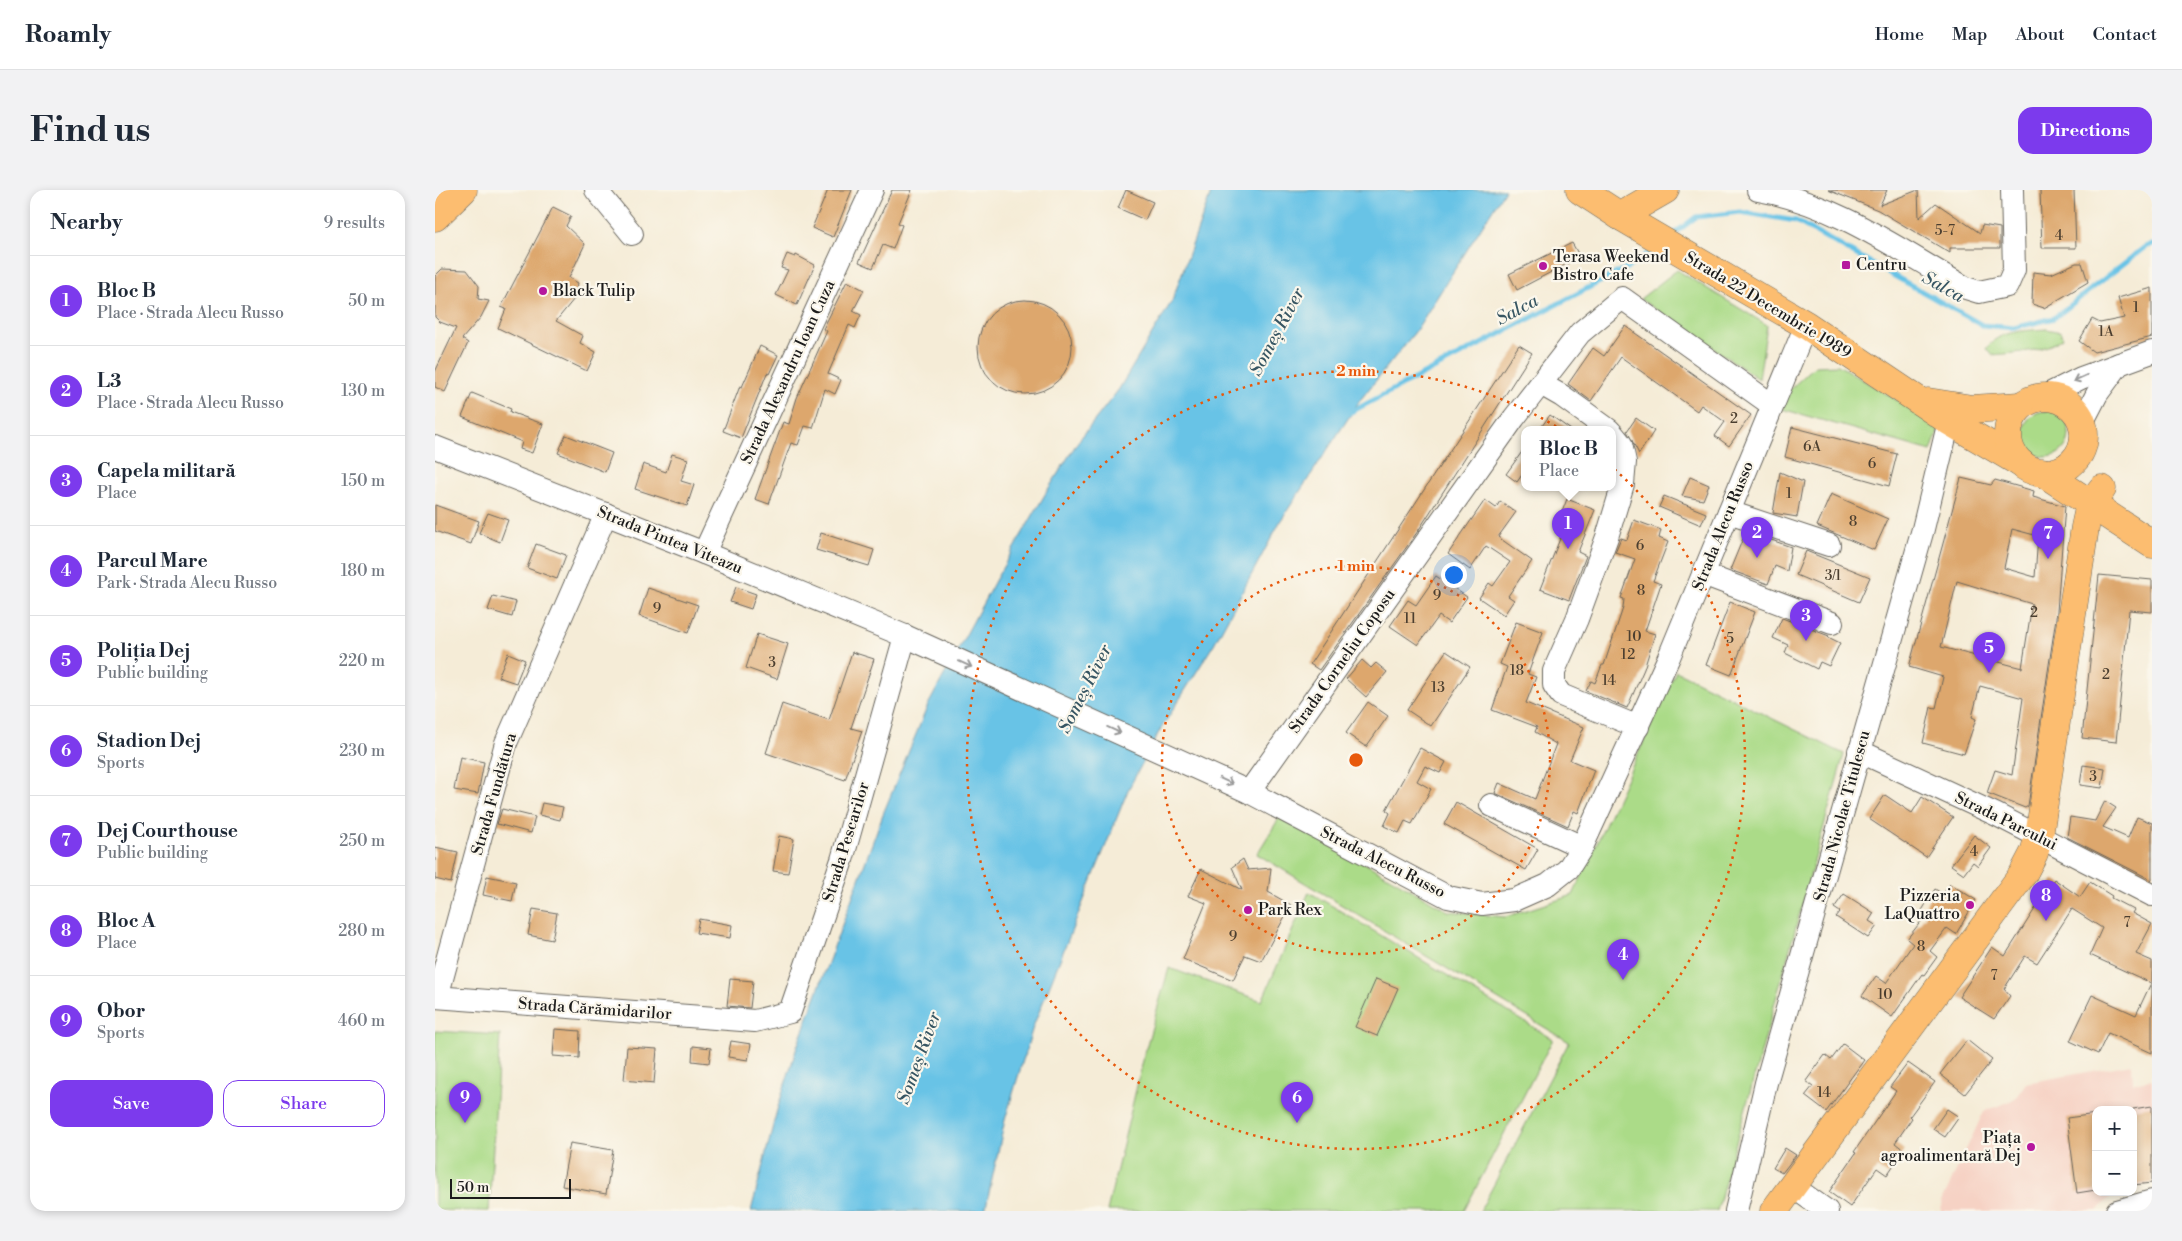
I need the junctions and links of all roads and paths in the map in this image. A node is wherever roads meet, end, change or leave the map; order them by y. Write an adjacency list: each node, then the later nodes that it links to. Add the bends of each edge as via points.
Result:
1 (463, 190): 9 (main road)
2 (596, 190): 10 (street)
3 (871, 190): 31 (street, Strada Alexandru Ioan Cuza)
4 (1665, 190): 8 (main road)
5 (1758, 190): 6 (street, via 1812,203 1852,222 1966,288 1979,292 2007,286 2014,270)
6 (2012, 190)
7 (1584, 191): 8 (main road, Strada 22 Decembrie 1989)
8 (1620, 216): 11 (main road, Strada 22 Decembrie 1989)
9 (435, 217)
10 (632, 234)
11 (1805, 325): 15 (main road, Strada 22 Decembrie 1989); 17 (street, Strada Alecu Russo)
12 (2152, 352): 13 (street)
13 (2119, 364): 16 (street, one-way to 16); 19 (street, via 2097,394)
14 (1541, 384): 17 (street, Strada Corneliu Coposu, via 1579,333 1622,298); 20 (street); 38 (street, Strada Corneliu Coposu, via 1513,418)
15 (1914, 398): 16 (main road, Strada 22 Decembrie 1989, via 1972,409); 18 (main road, Strada 22 Decembrie 1989)
16 (2032, 402): 19 (main road, via 2053,397 2071,406); 24 (main road, via 2014,413 2008,431 2011,449)
17 (1772, 405): 26 (street, Strada Alecu Russo)
18 (1949, 421): 24 (main road, Strada 22 Decembrie 1989); 36 (street, Strada Nicolae Titulescu, via 1923,529)
19 (2082, 423): 23 (main road)
20 (1603, 426)
21 (1616, 438): 35 (street, via 1621,444 1625,462 1623,484 1584,601 1554,671 1554,685 1561,695)
22 (435, 447): 27 (street, Strada Pintea Viteazu)
23 (2079, 453): 24 (main road, via 2059,470); 25 (main road)
24 (2032, 468): 25 (main road, Strada 22 Decembrie 1989)
25 (2096, 497): 28 (main road); 29 (main road); 40 (main road, via 2085,527)
26 (1729, 512): 30 (street); 32 (street, Strada Alecu Russo)
27 (606, 514): 31 (street, Strada Pintea Viteazu); 43 (street, Strada Fundătura, via 507,743)
28 (2152, 527)
29 (2152, 544)
30 (1829, 545)
31 (704, 553): 34 (street, Strada Pintea Viteazu)
32 (1703, 574): 33 (street); 35 (street, Strada Alecu Russo)
33 (1832, 624)
34 (913, 640): 37 (street, Strada Pintea Viteazu, one-way to 37); 44 (street, Strada Pescarilor, via 789,1012)
35 (1638, 727): 41 (street, Strada Alecu Russo)
36 (1859, 752): 40 (street, Strada Parcului); 47 (street, Strada Nicolae Titulescu, via 1766,1083)
37 (1204, 771): 38 (street, Strada Alecu Russo, one-way to 38)
38 (1249, 792): 41 (street, Strada Alecu Russo, via 1448,897 1482,904 1514,900 1549,885 1568,869)
39 (1491, 804): 41 (street)
40 (2039, 836): 42 (street, Strada Parcului); 45 (main road, via 2035,853 2023,874)
41 (1582, 847)
42 (2152, 895)
43 (436, 997): 44 (street, Strada Cărămidarilor)
44 (755, 1021)
45 (1792, 1186): 48 (main road); 49 (street)
46 (2152, 1201): 50 (street)
47 (1736, 1211)
48 (1774, 1211)
49 (1827, 1211)
50 (2117, 1211)

